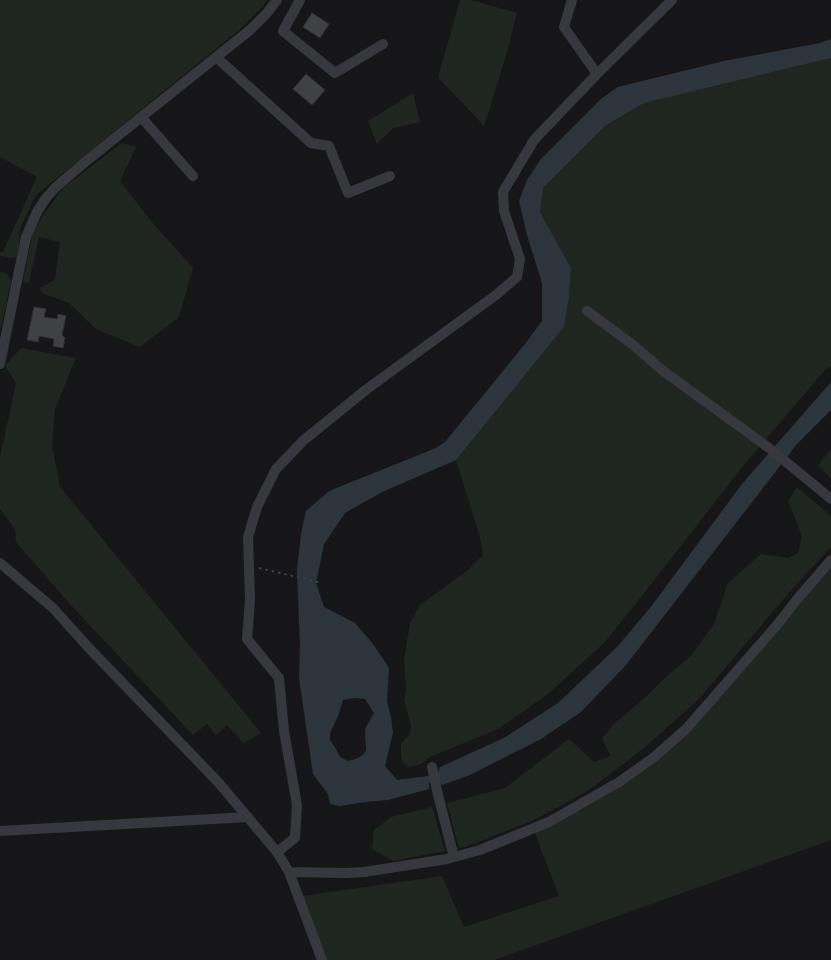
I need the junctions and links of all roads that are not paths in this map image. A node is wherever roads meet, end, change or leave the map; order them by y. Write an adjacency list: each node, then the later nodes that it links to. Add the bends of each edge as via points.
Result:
1 (276, 0): 6 (street, via 258,23)
2 (300, 0): 5 (street, via 283,31 335,73)
3 (572, 0): 7 (street, via 564,27)
4 (672, 0): 7 (street)
5 (383, 44)
6 (216, 57): 8 (street); 10 (street, via 311,142 329,146 348,193)
7 (597, 74): 21 (street, via 534,140 502,192 504,212 520,259 517,277 304,440 276,469 257,507 248,537 250,600 247,639 279,678 297,805 295,838)
8 (141, 116): 9 (street); 12 (street, via 56,187 37,212 26,237)
9 (192, 176)
10 (390, 176)
11 (587, 311): 13 (street, via 769,448)
12 (0, 364)
13 (831, 499)
14 (831, 560): 22 (street, via 686,729 653,758 619,782 549,822)
15 (0, 562): 17 (street)
16 (0, 574): 17 (street)
17 (17, 576): 19 (street, via 52,608)
18 (432, 767): 22 (street)
19 (248, 817): 20 (street); 21 (street)
20 (0, 831)
21 (277, 852): 23 (street)
22 (454, 857): 23 (street, via 364,872)
23 (289, 872): 24 (street)
24 (322, 960)

